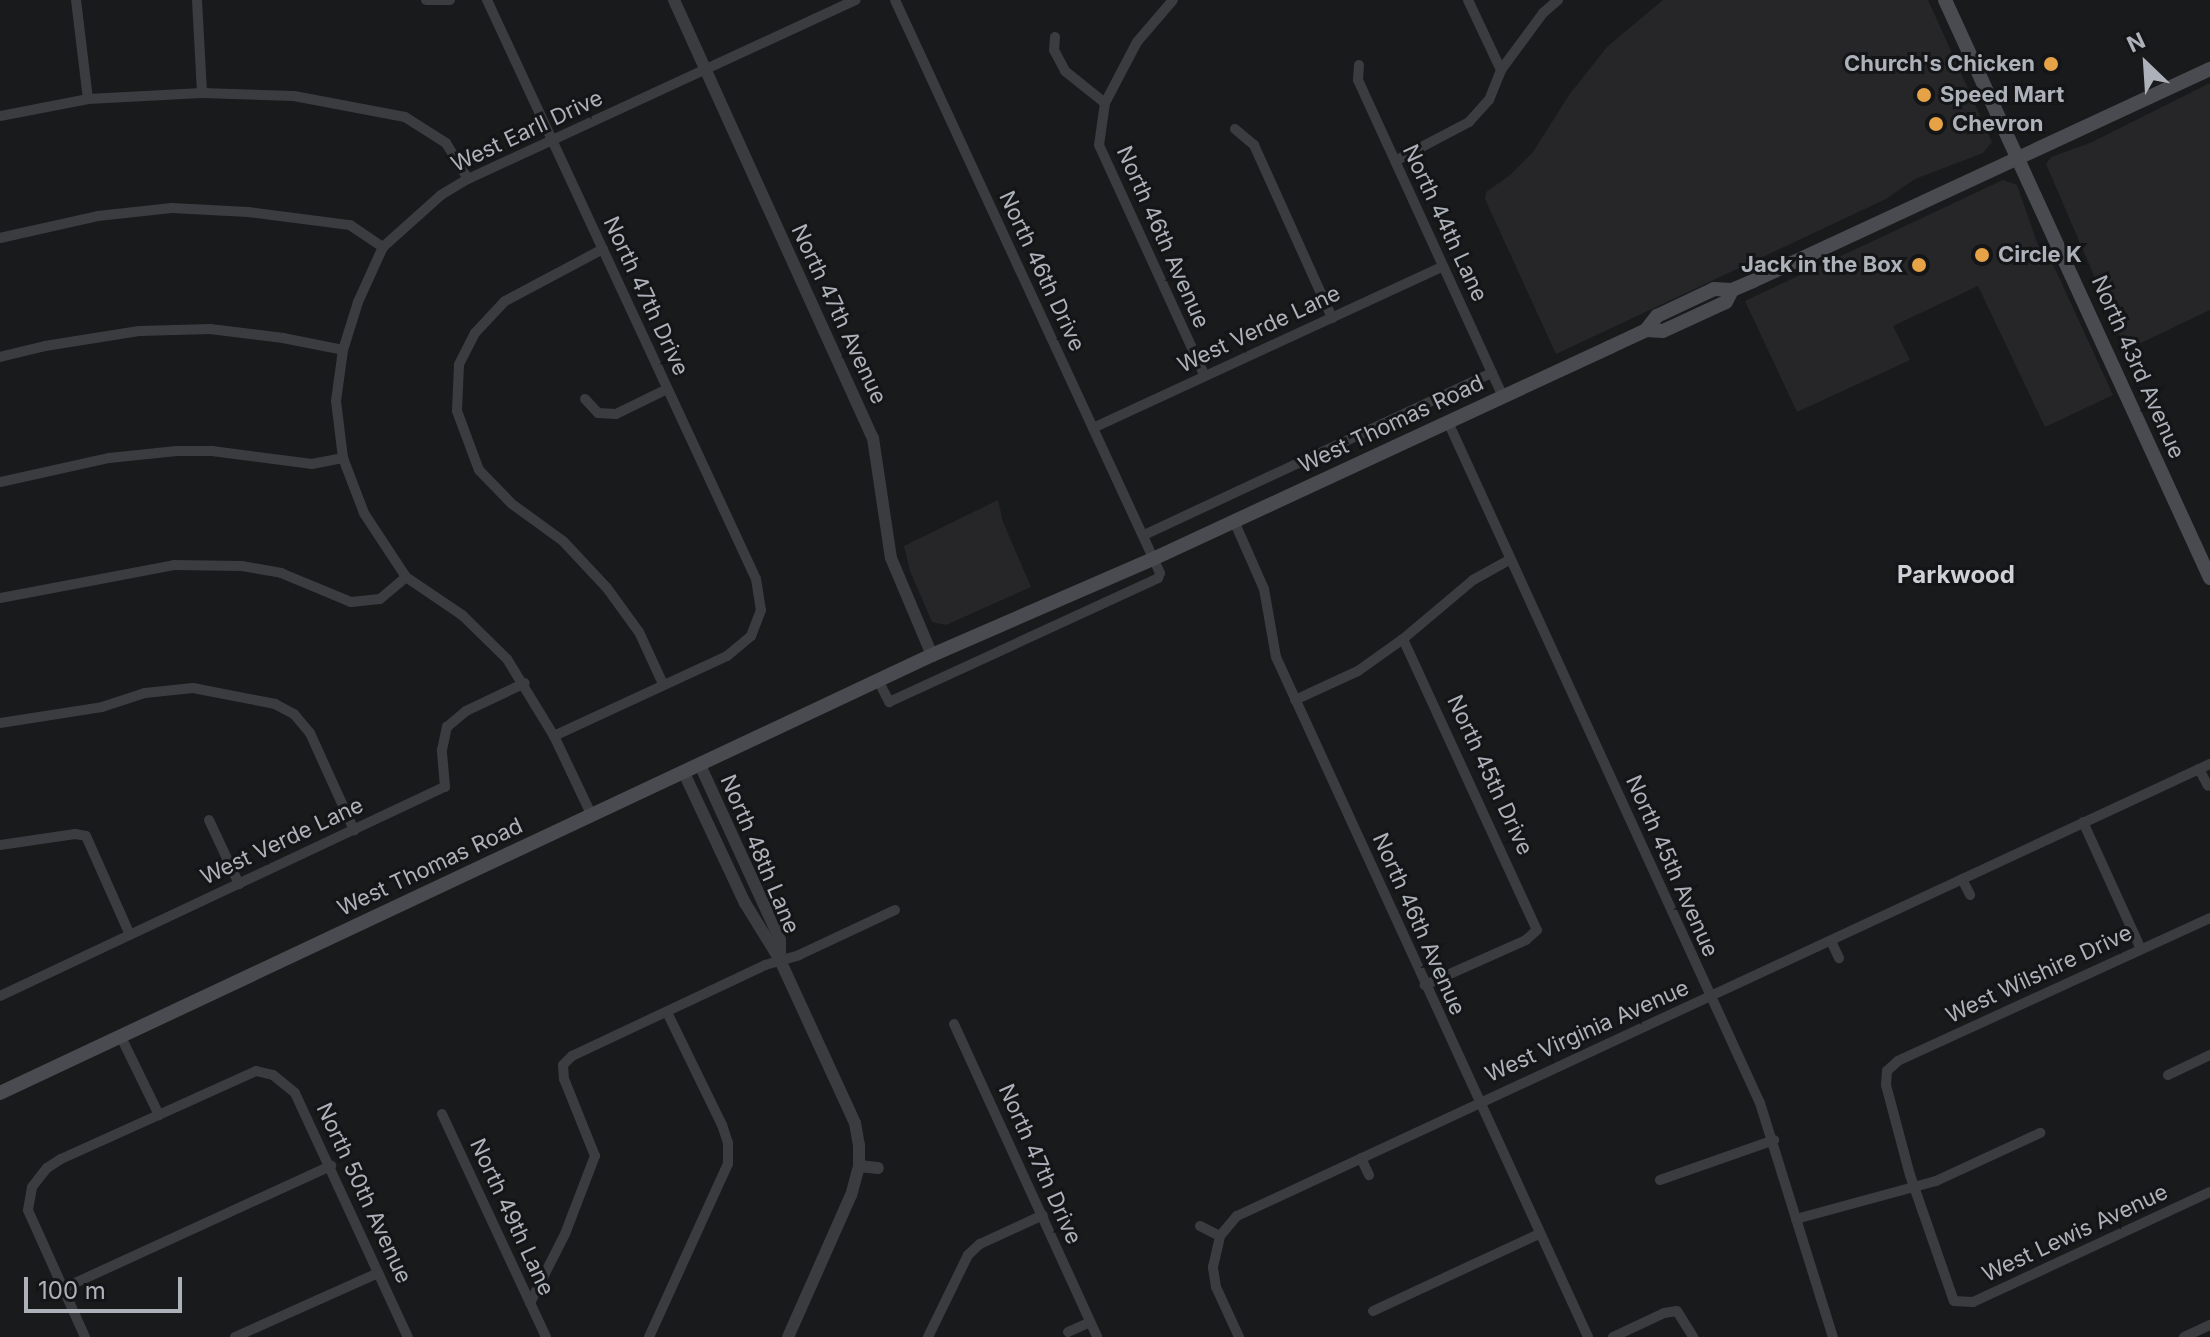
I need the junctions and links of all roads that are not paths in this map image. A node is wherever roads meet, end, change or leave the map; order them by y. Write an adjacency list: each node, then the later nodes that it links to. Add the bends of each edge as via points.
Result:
1 (76, 0): 19 (street)
2 (197, 0): 18 (street)
3 (426, 0): 4 (street)
4 (450, 0)
5 (487, 0): 23 (street, North 47th Drive)
6 (674, 0): 15 (street, North 47th Avenue)
7 (856, 0): 15 (street, West Earll Drive)
8 (895, 0): 40 (street, North 46th Drive)
9 (1173, 0): 20 (street, North 46th Avenue, via 1137,42)
10 (1468, 0): 17 (street)
11 (1558, 0): 17 (street)
12 (1945, 0): 24 (main road, North 43rd Avenue)
13 (1055, 37): 20 (street, via 1054,50 1065,71)
14 (1359, 65): 25 (street, North 44th Lane, via 1358,80)
15 (706, 69): 23 (street, West Earll Drive); 51 (street, North 47th Avenue, via 873,438 891,558)
16 (2210, 69): 24 (main road, West Thomas Road)
17 (1501, 70): 25 (street, via 1489,100 1469,122)
18 (202, 93): 19 (street); 26 (street, via 294,96 405,117 446,143)
19 (88, 99): 21 (street)
20 (1105, 103): 35 (street, North 46th Avenue, via 1099,145)
21 (0, 116)
22 (1235, 129): 31 (street, via 1254,145)
23 (554, 141): 26 (street, West Earll Drive); 29 (street, North 47th Drive)
24 (2019, 156): 37 (main road, West Thomas Road, via 1732,290 1714,289 1698,296 1657,316 1646,330); 48 (main road, North 43rd Avenue)
25 (1395, 161): 30 (street, North 44th Lane)
26 (468, 179): 28 (street, West Earll Drive, via 441,195)
27 (0, 238): 28 (street, via 98,216 172,208 350,225)
28 (383, 247): 32 (street, West Earll Drive)
29 (603, 249): 36 (street, North 47th Drive); 54 (street, via 505,301 475,333 459,365 457,411 479,470 512,504 563,541 607,588 639,632)
30 (1442, 267): 31 (street, West Verde Lane); 34 (street, North 44th Lane)
31 (1332, 318): 35 (street, West Verde Lane)
32 (343, 350): 33 (street, via 210,329 139,331); 41 (street, West Earll Drive, via 336,401)
33 (0, 357)
34 (1492, 373): 37 (street, North 44th Lane); 44 (street, West Thomas Road)
35 (1205, 376): 40 (street, West Verde Lane)
36 (667, 389): 38 (street, via 616,414 598,413); 54 (street, North 47th Drive, via 756,579 761,610 751,636 727,656)
37 (1503, 397): 39 (main road, West Thomas Road)
38 (585, 399)
39 (1448, 422): 43 (main road, West Thomas Road); 46 (street, North 45th Avenue)
40 (1093, 428): 44 (street, North 46th Drive)
41 (343, 458): 42 (street, via 312,464 212,451 165,452 109,458); 47 (street, West Earll Drive, via 364,513)
42 (0, 482)
43 (1234, 521): 45 (main road, West Thomas Road); 55 (street, North 46th Avenue, via 1262,582 1270,637)
44 (1144, 535): 45 (street, North 46th Drive)
45 (1155, 558): 51 (main road, West Thomas Road); 52 (street, via 1158,578 889,702)
46 (1511, 559): 50 (street, via 1473,580); 79 (street, North 45th Avenue)
47 (406, 577): 49 (street, via 380,599 351,602 281,573 242,566 174,565); 53 (street, via 462,615)
48 (2210, 578)
49 (0, 598)
50 (1403, 639): 55 (street, via 1352,675); 77 (street, North 45th Drive, via 1537,930 1526,940)
51 (932, 655): 52 (main road, West Thomas Road)
52 (878, 680): 58 (main road, West Thomas Road)
53 (525, 683): 57 (street); 65 (street, West Verde Lane, via 466,711 447,727 442,750 445,787)
54 (663, 684): 57 (street)
55 (1295, 700): 77 (street, North 46th Avenue)
56 (0, 723): 65 (street, via 193,688 275,704 294,714 310,733)
57 (554, 736): 62 (street)
58 (700, 765): 60 (main road, West Thomas Road); 76 (street, North 48th Lane, via 780,940)
59 (2205, 766): 61 (street, West Virginia Avenue); 64 (street, West Virginia Avenue)
60 (684, 773): 62 (main road, West Thomas Road); 76 (street, North 48th Lane, via 745,903)
61 (2208, 786)
62 (592, 816): 82 (main road, West Thomas Road)
63 (209, 820): 68 (street)
64 (2083, 822): 67 (street, West Virginia Avenue); 74 (street)
65 (354, 830): 68 (street, West Verde Lane)
66 (0, 845): 72 (street, via 86,836)
67 (1962, 879): 69 (street); 73 (street, West Virginia Avenue)
68 (239, 884): 72 (street, West Verde Lane)
69 (1970, 895)
70 (895, 910): 76 (street)
71 (2210, 918): 74 (street, West Wilshire Drive)
72 (130, 935): 78 (street, West Verde Lane)
73 (1831, 941): 75 (street); 79 (street, West Virginia Avenue)
74 (2141, 949): 97 (street, West Wilshire Drive, via 1898,1061 1887,1071 1886,1085)
75 (1839, 958)
76 (780, 960): 80 (street); 93 (street, North 48th Lane, via 855,1123)
77 (1425, 985): 86 (street, North 46th Avenue)
78 (0, 996)
79 (1710, 998): 86 (street, West Virginia Avenue); 90 (street, North 45th Avenue)
80 (667, 1012): 106 (street, via 563,1065 595,1156 565,1234); 115 (street, via 722,1125 728,1164)
81 (954, 1024): 99 (street, North 47th Drive)
82 (121, 1037): 85 (main road, West Thomas Road); 88 (street)
83 (2210, 1055): 84 (street)
84 (2168, 1075)
85 (0, 1093)
86 (1478, 1103): 91 (street, West Virginia Avenue); 102 (street, North 46th Avenue)
87 (442, 1114): 106 (street, North 49th Lane)
88 (159, 1115): 92 (street, North 50th Avenue, via 242,1075 273,1075 295,1093); 105 (street, via 61,1159 32,1187 28,1210)
89 (2040, 1133): 97 (street)
90 (1774, 1140): 96 (street); 100 (street, North 45th Avenue)
91 (1361, 1158): 95 (street); 103 (street, West Virginia Avenue, via 1237,1216)
92 (331, 1166): 104 (street, North 50th Avenue); 105 (street)
93 (859, 1166): 94 (street); 116 (street, North 48th Lane)
94 (878, 1168)
95 (1369, 1175)
96 (1660, 1180)
97 (1914, 1188): 98 (street, West Lewis Avenue, via 1954,1301 1973,1302); 100 (street)
98 (2210, 1192)
99 (1043, 1215): 108 (street, North 47th Drive); 117 (street, via 980,1244 968,1255)
100 (1796, 1219): 123 (street, North 45th Avenue)
101 (1200, 1226): 103 (street)
102 (1539, 1234): 107 (street); 120 (street, North 46th Avenue)
103 (1220, 1236): 119 (street, via 1213,1274)
104 (378, 1273): 112 (street); 113 (street, North 50th Avenue)
105 (64, 1288): 111 (street)
106 (530, 1303): 114 (street, North 49th Lane)
107 (1373, 1311)
108 (1090, 1322): 110 (street); 118 (street, North 47th Drive)
109 (2210, 1325): 124 (street)
110 (1068, 1332)
111 (85, 1337)
112 (235, 1337)
113 (408, 1337)
114 (546, 1337)
115 (649, 1337)
116 (788, 1337)
117 (928, 1337)
118 (1097, 1337)
119 (1239, 1337)
120 (1588, 1337)
121 (1613, 1337): 122 (street, via 1677,1311)
122 (1693, 1337)
123 (1833, 1337)
124 (2184, 1337)

